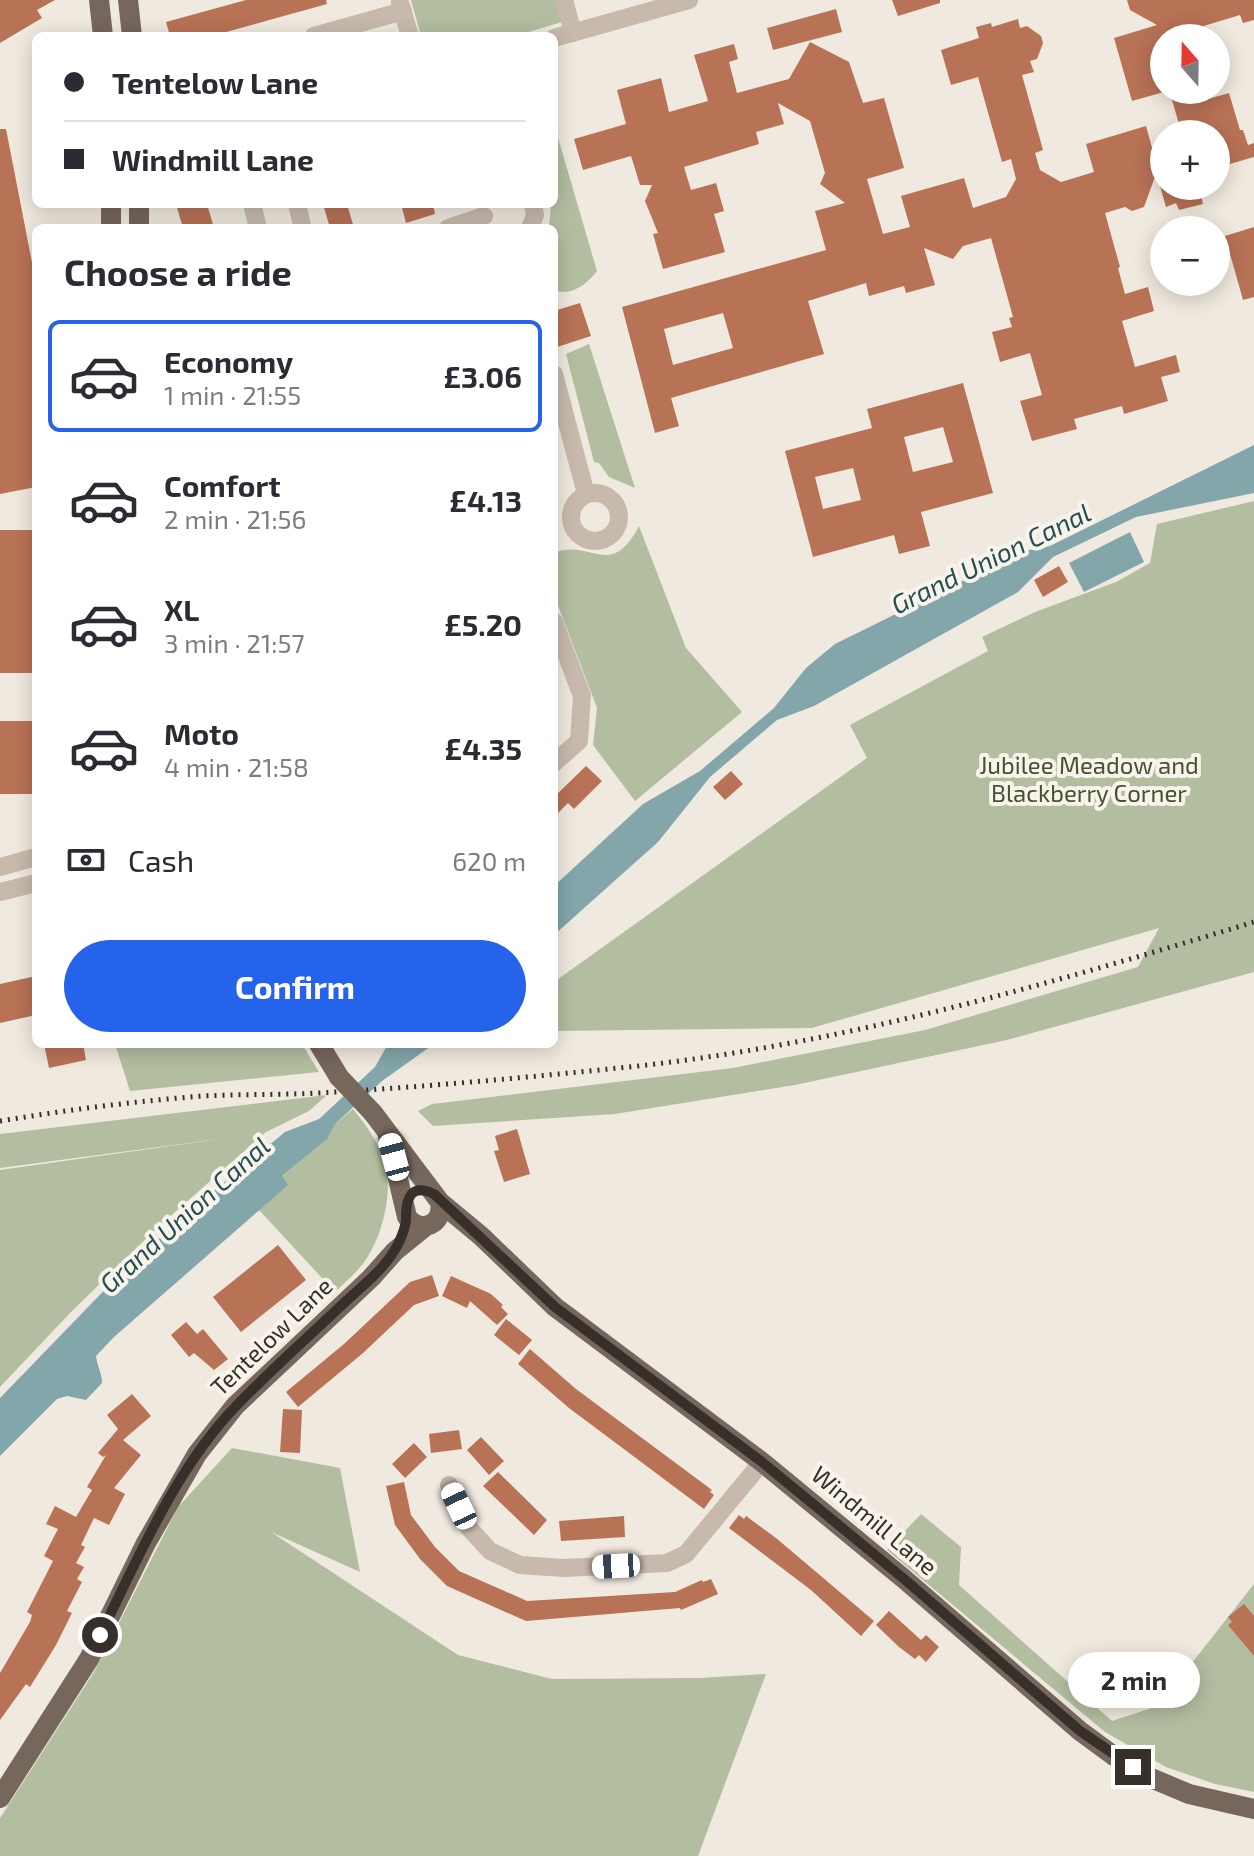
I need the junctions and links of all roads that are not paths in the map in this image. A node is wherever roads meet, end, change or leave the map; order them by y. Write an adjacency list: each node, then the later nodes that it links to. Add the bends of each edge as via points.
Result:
1 (99, 0): 6 (main road)
2 (128, 0): 7 (main road)
3 (564, 0): 10 (street)
4 (689, 0): 10 (street)
5 (401, 6): 8 (street); 9 (street)
6 (103, 32)
7 (132, 32)
8 (326, 32)
9 (409, 32)
10 (573, 33): 11 (street)
11 (558, 37)
12 (487, 216): 13 (street)
13 (461, 224)
14 (558, 389): 15 (street)
15 (586, 494): 16 (street, via 573,508); 16 (street, via 606,495 615,502 618,525 598,541 585,539)
16 (572, 526): 17 (street)
17 (558, 533)
18 (558, 633): 19 (street, via 582,696 579,741)
19 (558, 759)
20 (32, 858): 21 (street)
21 (0, 867)
22 (32, 884): 23 (street)
23 (0, 892)
24 (321, 1048): 25 (main road, bridge)
25 (388, 1136): 26 (main road); 27 (main road)
26 (434, 1211): 27 (main road, Windmill Lane, via 417,1226); 27 (main road, via 425,1190 408,1198); 28 (main road, Tentelow Lane); 29 (main road, Windmill Lane, via 481,1236 555,1307)
27 (406, 1212): 28 (main road, Tentelow Lane)
28 (395, 1251): 31 (main road, Tentelow Lane, via 235,1406 197,1454 89,1659)
29 (762, 1462): 30 (street, via 686,1554 667,1563 520,1565 490,1551 469,1528); 32 (main road, Windmill Lane, via 1114,1756 1189,1794)
30 (449, 1485)
31 (0, 1798)
32 (1254, 1809)

